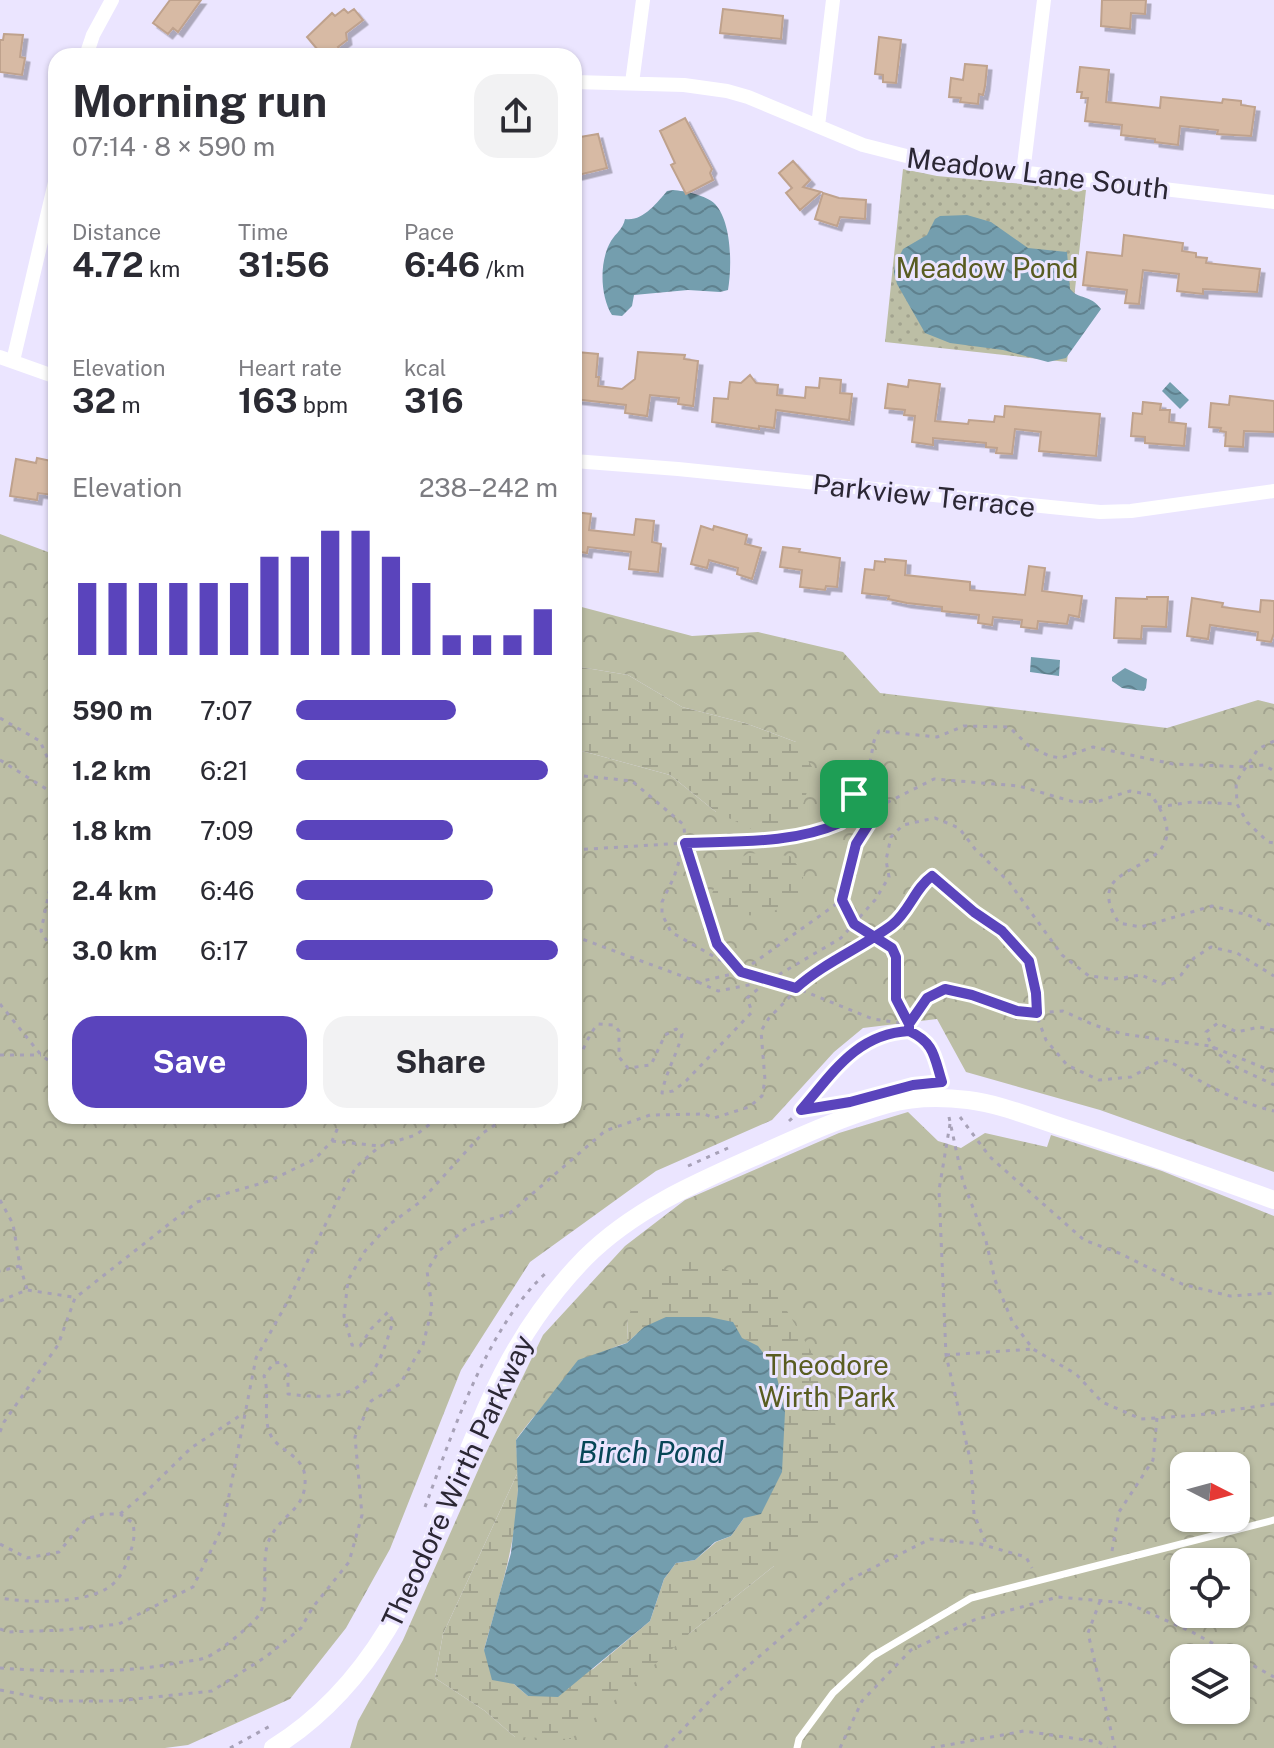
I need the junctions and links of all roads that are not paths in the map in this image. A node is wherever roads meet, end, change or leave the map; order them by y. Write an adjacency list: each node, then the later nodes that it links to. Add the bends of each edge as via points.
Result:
1 (112, 0): 5 (street)
2 (643, 0): 7 (street)
3 (833, 0): 8 (street)
4 (1044, 0): 9 (street)
5 (89, 48)
6 (582, 82): 7 (street, Meadow Lane South)
7 (632, 83): 8 (street, Meadow Lane South, via 727,91)
8 (818, 126): 9 (street, Meadow Lane South, via 895,155)
9 (1023, 173): 10 (street, Meadow Lane South)
10 (1274, 202)
11 (48, 208): 12 (street)
12 (7, 359): 13 (street)
13 (48, 374)
14 (582, 462): 15 (street, Parkview Terrace, via 1100,512)
15 (1274, 491)
16 (1274, 1200): 18 (street, Theodore Wirth Parkway, via 996,1106 945,1098 890,1103 803,1135 668,1196 621,1227 554,1293 490,1398 415,1581 389,1627 338,1698)
17 (1274, 1520): 19 (lane, via 971,1598 873,1656 833,1693)
18 (273, 1748)
19 (797, 1748)

